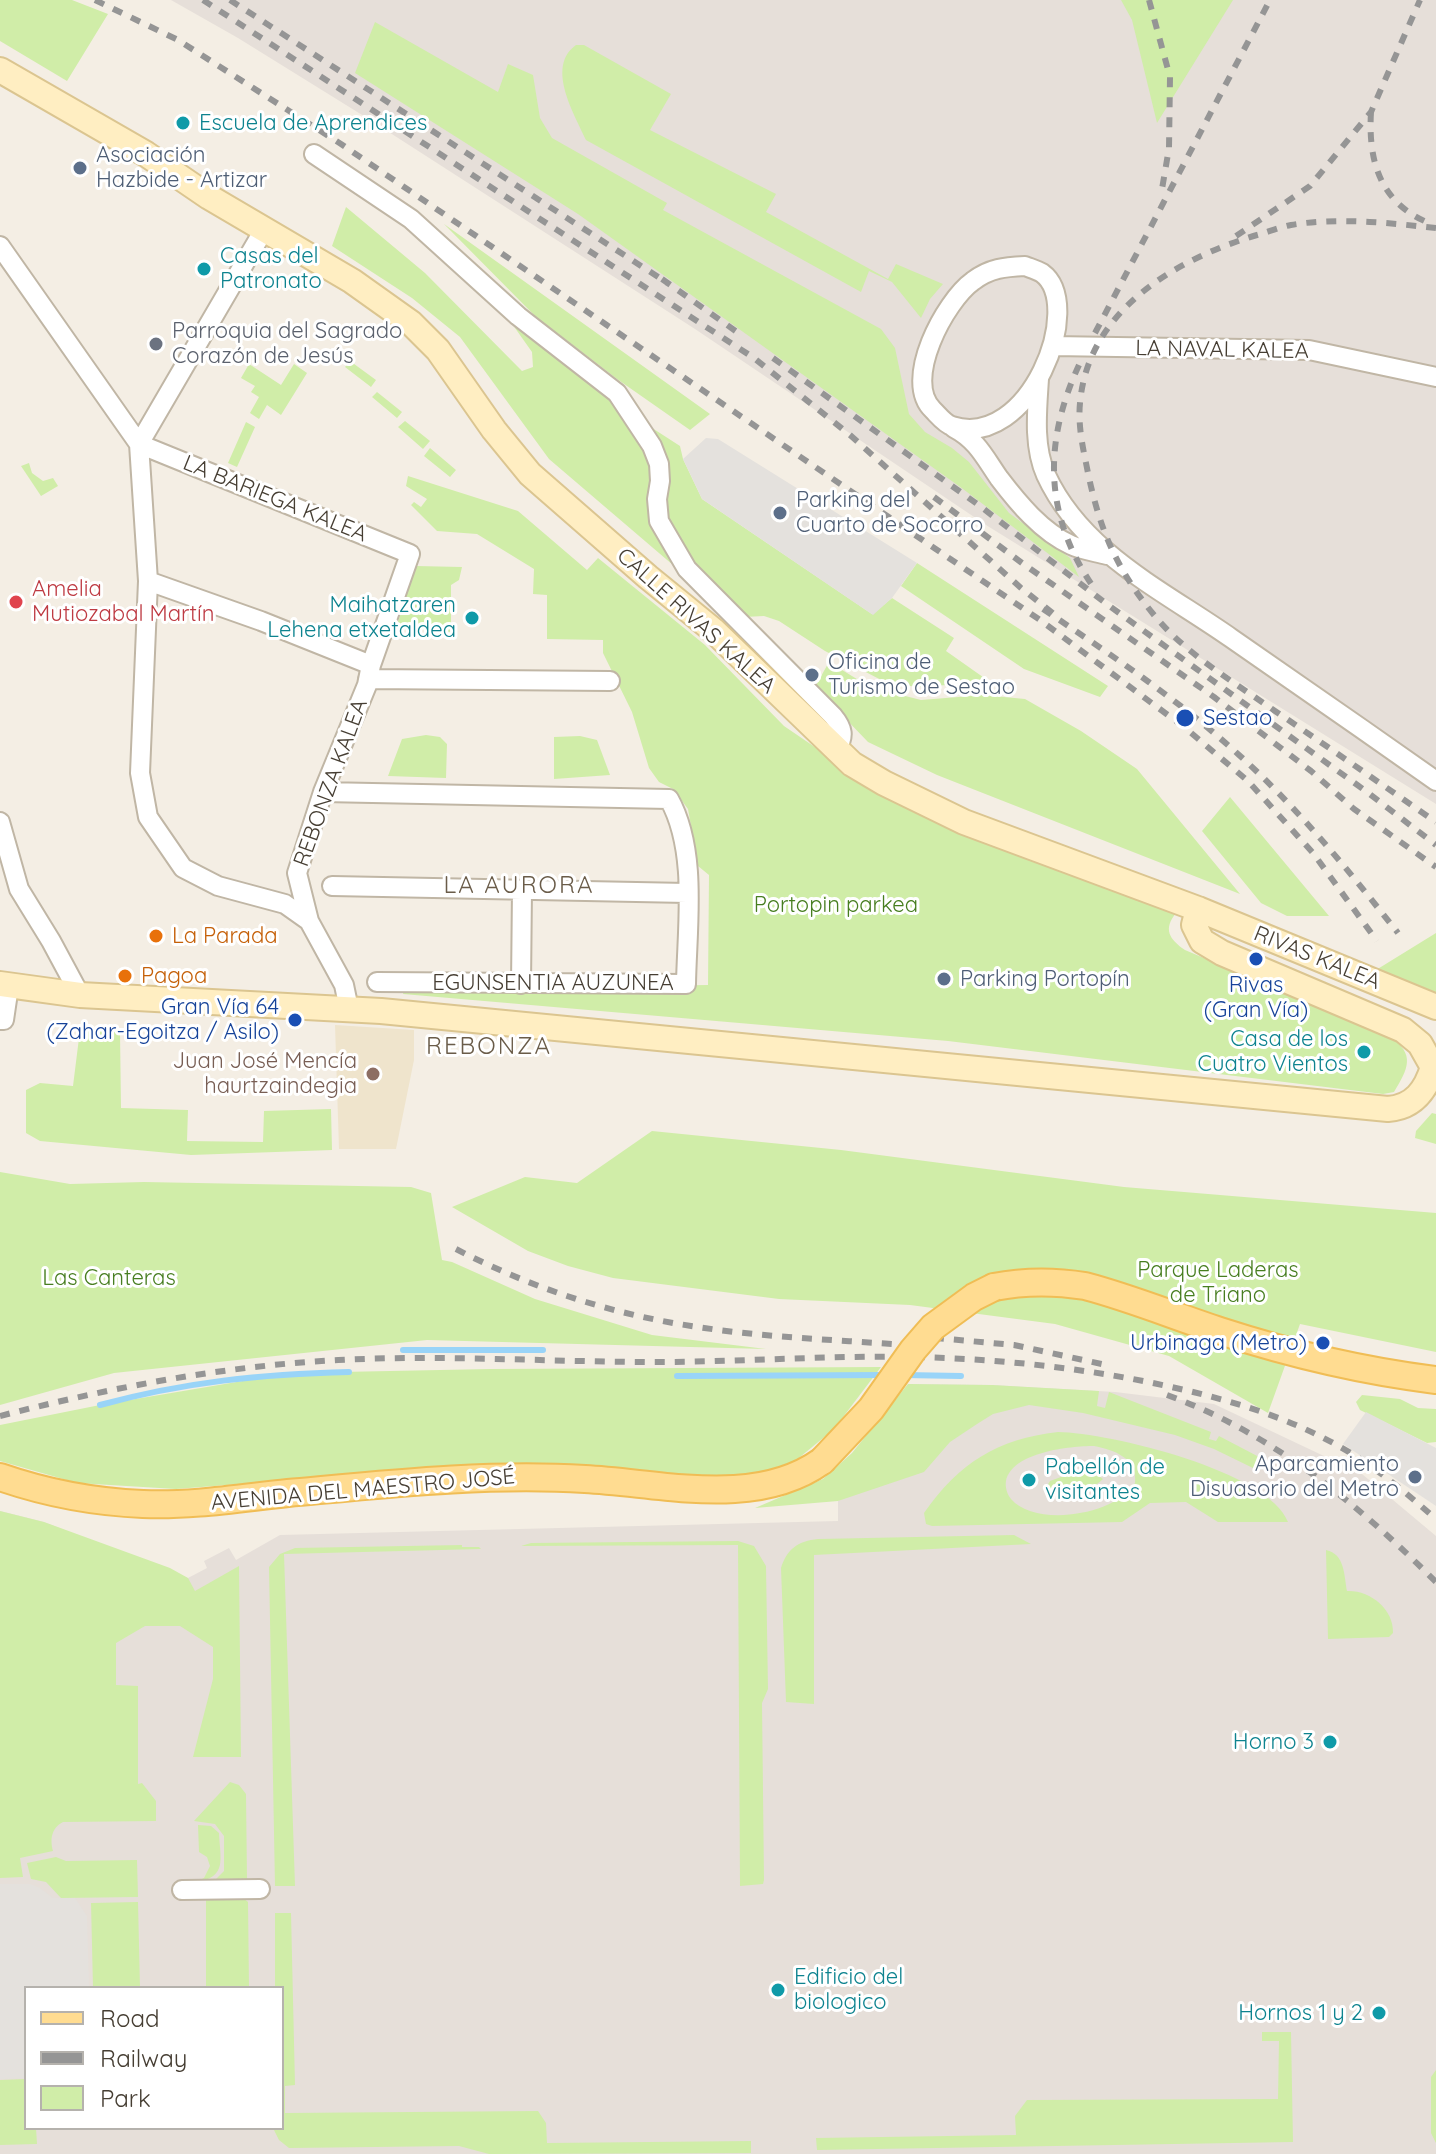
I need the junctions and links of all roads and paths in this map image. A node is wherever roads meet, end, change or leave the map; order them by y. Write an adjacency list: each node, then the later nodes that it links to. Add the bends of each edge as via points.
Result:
1 (0, 70): 3 (street, CALLE RIVAS KALEA)
2 (314, 154): 15 (street, via 411,219 518,316 617,393 652,446 660,472 659,521 687,569 833,716 842,729)
3 (265, 228): 9 (street); 15 (street, CALLE RIVAS KALEA, via 411,323 438,350 530,474 713,630)
4 (1, 248): 9 (street)
5 (1053, 346): 6 (street, LA NAVAL KALEA, via 1309,350); 7 (street); 8 (street, via 1057,312 1044,274 1025,266 996,268 971,281 948,307 922,375 928,405)
6 (1436, 377)
7 (1039, 379): 8 (street, via 1021,406 996,424); 11 (street, via 1037,441 1045,473 1075,523)
8 (950, 426): 11 (street, via 980,448 1032,517 1070,545)
9 (139, 444): 10 (street, LA BARIEGA KALEA); 12 (street)
10 (410, 554): 13 (street, REBONZA KALEA)
11 (1107, 555): 16 (street)
12 (148, 581): 13 (street, via 261,621); 23 (street, via 140,773 148,817 183,868 218,886)
13 (370, 672): 14 (street); 17 (street, REBONZA KALEA)
14 (610, 681)
15 (836, 750): 24 (street, CALLE RIVAS KALEA, via 884,783 964,822)
16 (1436, 781)
17 (323, 792): 19 (street, REBONZA KALEA); 22 (street, EGUNSENTIA AUZUNEA, via 669,799 686,845)
18 (0, 822): 29 (street, via 19,889)
19 (297, 873): 23 (street); 25 (street, REBONZA KALEA)
20 (332, 886): 21 (street)
21 (522, 890): 22 (street); 27 (street)
22 (687, 893): 27 (street, EGUNSENTIA AUZUNEA, via 686,984)
23 (265, 897): 25 (street)
24 (1198, 909): 30 (street, RIVAS KALEA); 31 (street, via 1194,925 1202,941 1403,1030 1420,1044 1430,1076 1411,1102 1388,1109)
25 (309, 921): 31 (street, REBONZA KALEA, via 344,985)
26 (377, 982): 27 (street, EGUNSENTIA AUZUNEA)
27 (521, 984)
28 (5, 985): 29 (street); 32 (street)
29 (80, 995): 31 (street)
30 (1436, 1007)
31 (349, 1009)
32 (0, 1020)
33 (1436, 1380): 34 (main road, AVENIDA DEL MAESTRO JOSÉ, bridge, via 1310,1357 1085,1286 1033,1282 994,1287 955,1309 933,1327 871,1409 822,1461 780,1483 715,1489 521,1477 184,1504 106,1502)
34 (0, 1477)
35 (260, 1889): 36 (street)
36 (182, 1890)

